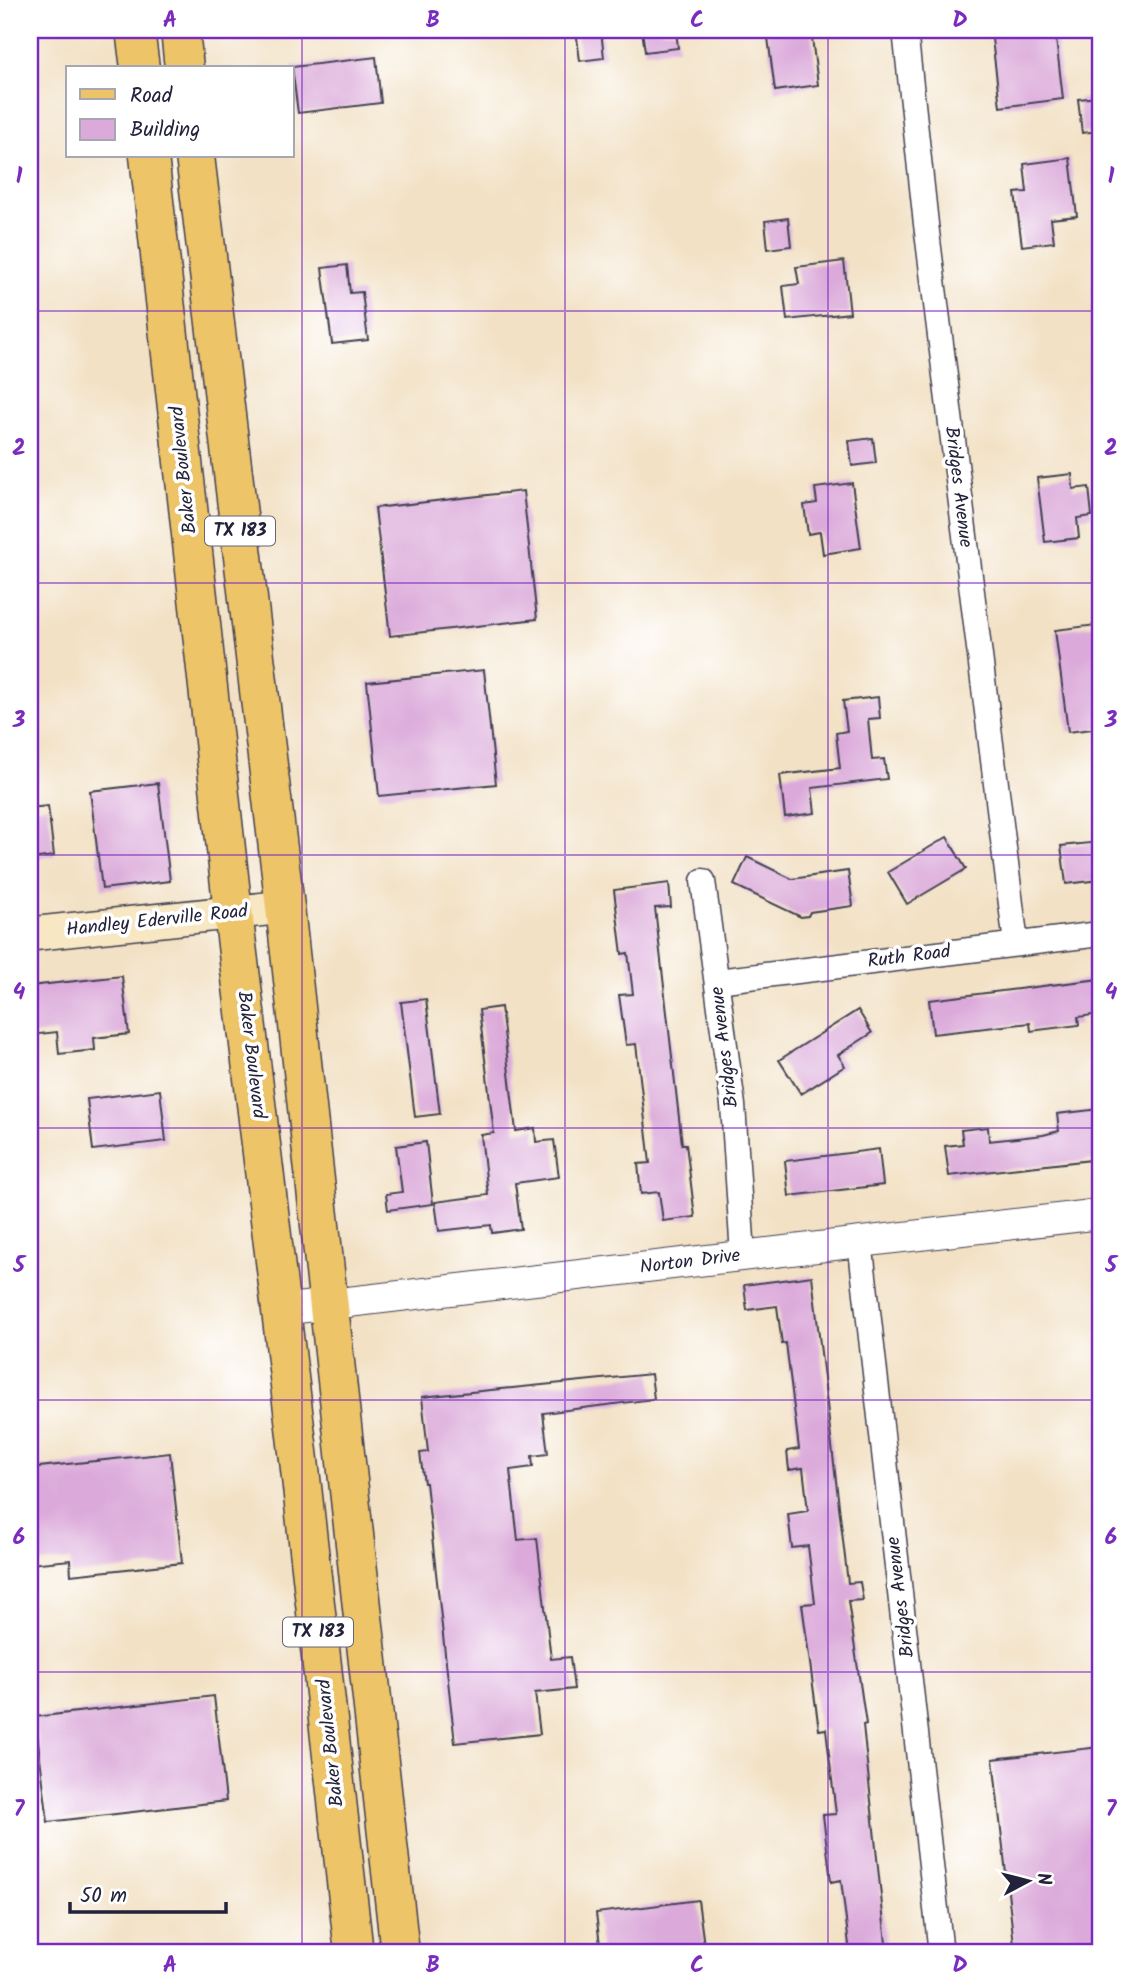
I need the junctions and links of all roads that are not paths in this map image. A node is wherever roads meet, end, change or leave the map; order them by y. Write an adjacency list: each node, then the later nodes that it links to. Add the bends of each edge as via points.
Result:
1 (135, 30): 4 (main road)
2 (180, 30): 5 (main road)
3 (905, 30): 13 (street, Bridges Avenue)
4 (139, 66)
5 (184, 66)
6 (149, 158): 10 (main road, Baker Boulevard / TX 183)
7 (195, 158): 9 (main road, TX 183)
8 (703, 881): 14 (street, Bridges Avenue)
9 (285, 907): 10 (main road, Handley Ederville Road); 18 (main road, TX 183)
10 (233, 912): 11 (main road, Handley Ederville Road); 19 (main road, Baker Boulevard / TX 183)
11 (30, 934)
12 (1100, 934): 13 (street, Ruth Road)
13 (1016, 944): 14 (street, Ruth Road)
14 (717, 981): 17 (street, Bridges Avenue, via 733,1105)
15 (1100, 1214): 16 (street, Norton Drive)
16 (860, 1241): 17 (street, Norton Drive); 22 (street, Bridges Avenue)
17 (743, 1255): 18 (street, Norton Drive)
18 (327, 1306): 19 (street, Norton Drive); 21 (main road, TX 183)
19 (280, 1310): 20 (main road, Baker Boulevard / TX 183)
20 (354, 1953)
21 (400, 1953)
22 (941, 1953)

